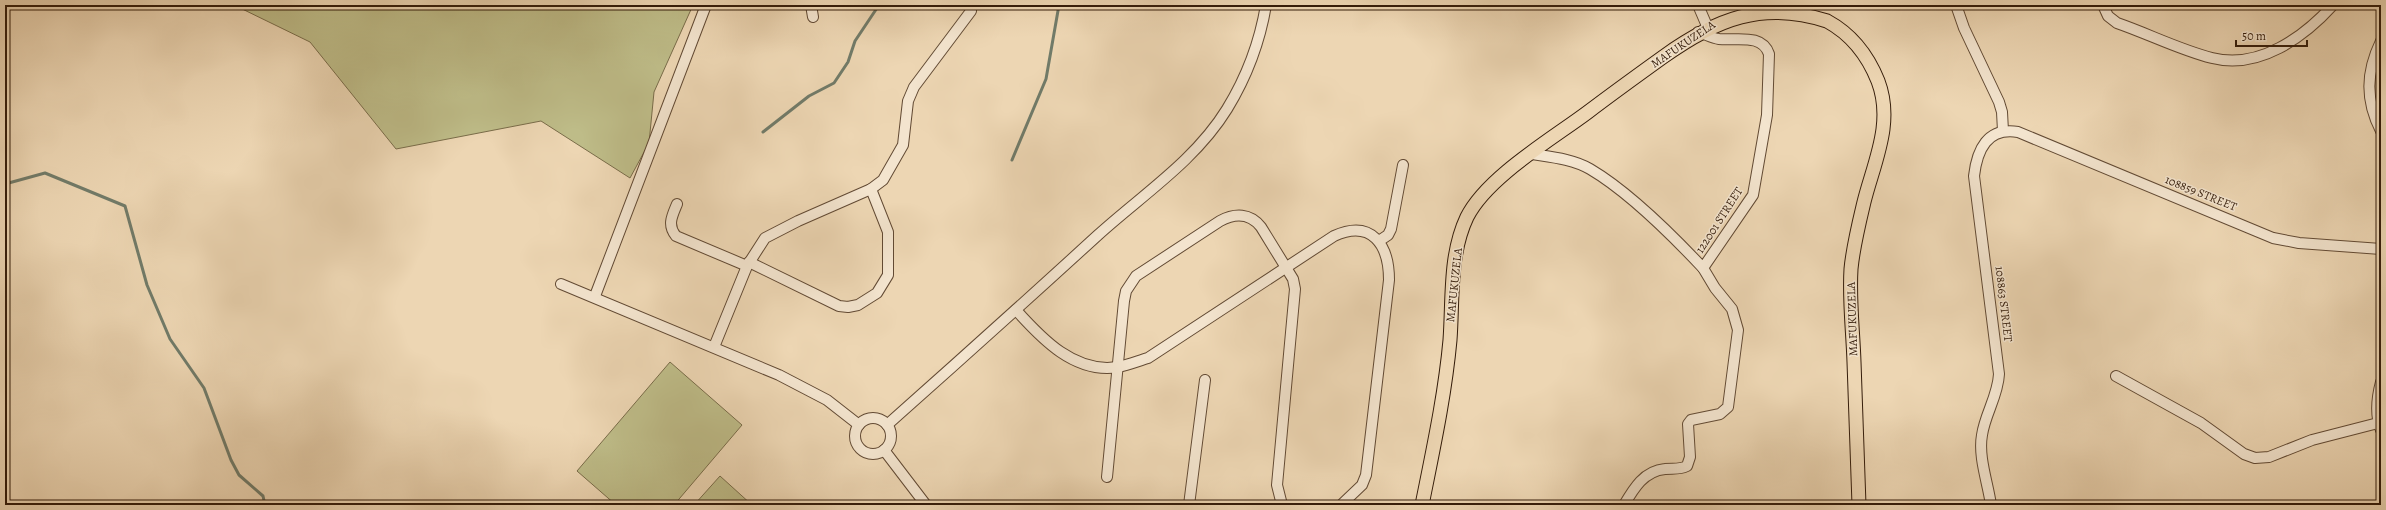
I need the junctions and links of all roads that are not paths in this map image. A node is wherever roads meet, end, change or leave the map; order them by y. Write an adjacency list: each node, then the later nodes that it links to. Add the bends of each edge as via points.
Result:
1 (706, 5): 24 (street)
2 (811, 5): 9 (street)
3 (1266, 5): 25 (street, via 1258,40 1242,79 1227,109 1201,143 1180,165)
4 (1698, 5): 10 (street)
5 (1956, 5): 12 (street, via 2002,112)
6 (2103, 5): 7 (street, via 2108,16 2117,22 2195,52 2231,60 2248,58 2277,49 2313,26)
7 (2333, 5)
8 (971, 11): 16 (street, via 914,87 908,101 903,144 883,180)
9 (813, 17)
10 (1703, 29): 14 (main road, MAFUKUZELA); 22 (street, 122001 STREET, via 1720,39 1761,42 1769,54 1767,116 1753,194); 42 (main road, MAFUKUZELA, via 1740,10 1765,6 1811,12 1835,26 1856,44 1865,55 1879,84 1885,126 1864,201 1851,268)
11 (2381, 41): 13 (street, via 2372,62 2368,82 2371,106)
12 (2003, 131): 19 (street, 108859 STREET, via 2018,132 2273,238); 43 (street, 108863 STREET, via 1982,147 1977,156 1974,176 1999,374 1981,447)
13 (2381, 131)
14 (1532, 154): 22 (street, 122001 STREET, via 1567,160 1590,169 1623,193); 40 (main road, MAFUKUZELA, via 1496,180 1481,197 1468,217 1458,244 1442,408)
15 (1403, 165): 18 (street, via 1391,229)
16 (871, 189): 20 (street, via 773,233 760,243); 20 (street, via 888,232 888,275 881,288 858,305 839,306)
17 (677, 204): 20 (street, via 670,220 676,236)
18 (1379, 242): 21 (street, via 1364,232 1342,232); 39 (street, via 1389,263 1389,280 1366,475 1362,485)
19 (2381, 250)
20 (748, 264): 26 (street)
21 (1286, 268): 27 (street, via 1148,358); 27 (street, via 1257,222 1237,215 1220,221 1146,268 1130,283 1124,301); 38 (street, via 1293,279 1295,289 1277,485)
22 (1703, 268): 41 (street, via 1732,309 1738,330 1728,407 1720,414 1692,420 1688,424 1690,457 1687,466 1651,472 1633,490)
23 (562, 284): 24 (street)
24 (595, 296): 26 (street)
25 (1016, 310): 27 (street, via 1039,335 1068,356 1091,365); 31 (street)
26 (714, 347): 32 (street, via 779,375 826,400)
27 (1117, 367): 35 (street)
28 (2116, 376): 33 (street, via 2201,423 2244,454 2255,458 2268,458 2312,440)
29 (1205, 380): 37 (street)
30 (2381, 382): 33 (street, via 2378,395)
31 (887, 425): 32 (street, via 882,420 870,418); 34 (street, via 891,441)
32 (859, 426): 34 (street, via 855,435 861,449 875,454)
33 (2380, 426)
34 (884, 450): 36 (street)
35 (1107, 477)
36 (926, 505)
37 (1189, 505)
38 (1282, 505)
39 (1340, 505)
40 (1422, 505)
41 (1624, 505)
42 (1859, 505)
43 (1991, 505)

